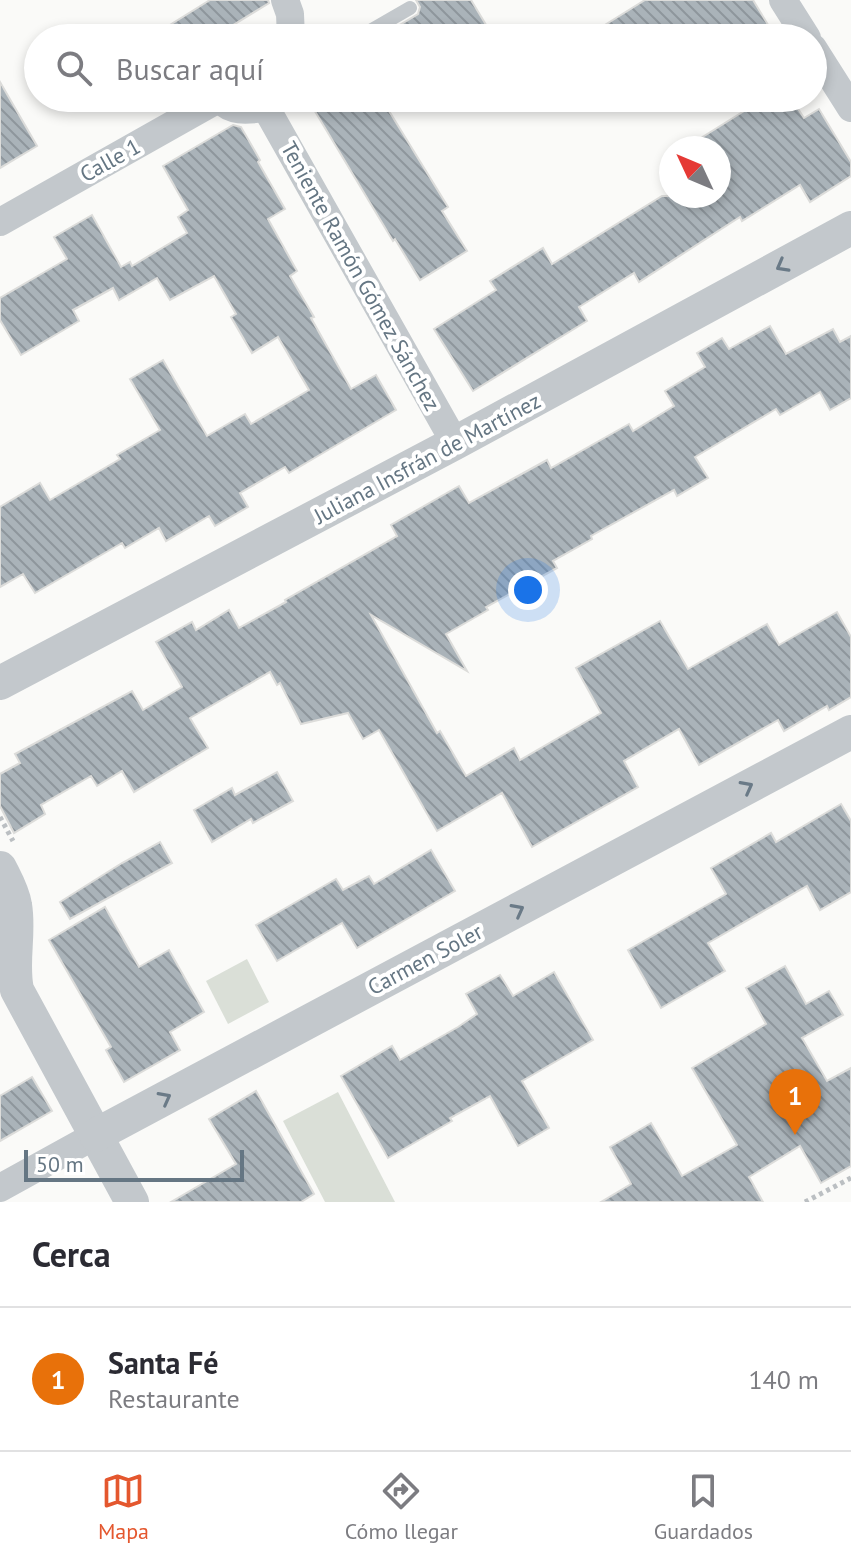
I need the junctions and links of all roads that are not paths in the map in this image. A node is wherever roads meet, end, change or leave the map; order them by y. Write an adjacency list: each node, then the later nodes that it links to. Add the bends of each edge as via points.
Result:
1 (285, 0): 4 (street)
2 (783, 0): 6 (street)
3 (410, 8): 5 (lane)
4 (290, 24)
5 (382, 24)
6 (798, 24)
7 (827, 70): 8 (street)
8 (851, 108)
9 (196, 112): 11 (street, Calle 1)
10 (275, 112): 13 (street, Teniente Ramón Gómez Sánchez)
11 (0, 222)
12 (851, 228): 13 (street, Juliana Insfrán de Martínez, one-way to 13)
13 (455, 443): 14 (street, Juliana Insfrán de Martínez)
14 (0, 683)
15 (851, 732): 17 (street, Carmen Soler, one-way to 15)
16 (0, 868): 17 (street, via 15,904 17,990)
17 (96, 1135): 18 (street, Carmen Soler); 19 (street)
18 (0, 1188)
19 (132, 1202)

